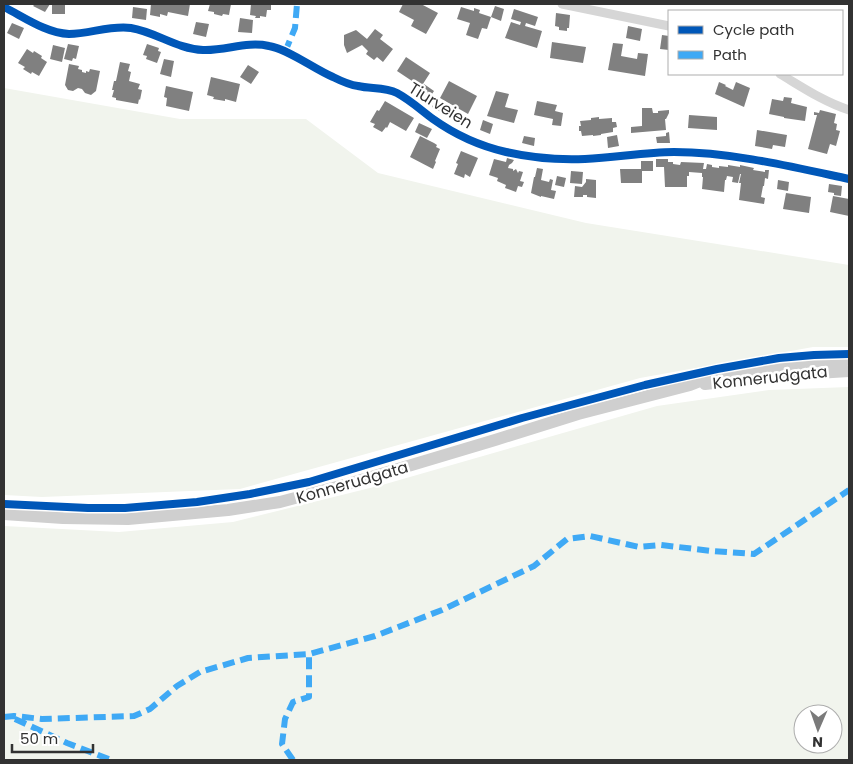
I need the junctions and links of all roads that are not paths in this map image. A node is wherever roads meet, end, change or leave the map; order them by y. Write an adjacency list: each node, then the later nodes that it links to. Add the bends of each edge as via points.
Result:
1 (562, 4): 3 (street)
2 (4, 7): 6 (street, Tiurveien, via 45,28 70,34 130,28 202,50 247,44 276,47 345,83 395,92 461,135 506,152 534,157 585,159 662,152 714,154)
3 (668, 26)
4 (782, 75): 5 (street, via 810,93)
5 (849, 110)
6 (849, 179)
7 (849, 359): 9 (main road, Konnerudgata, via 752,368 718,374)
8 (849, 371): 9 (main road, Konnerudgata)
9 (690, 385): 10 (main road, Konnerudgata, via 578,414 280,502 128,519)
10 (4, 514)

